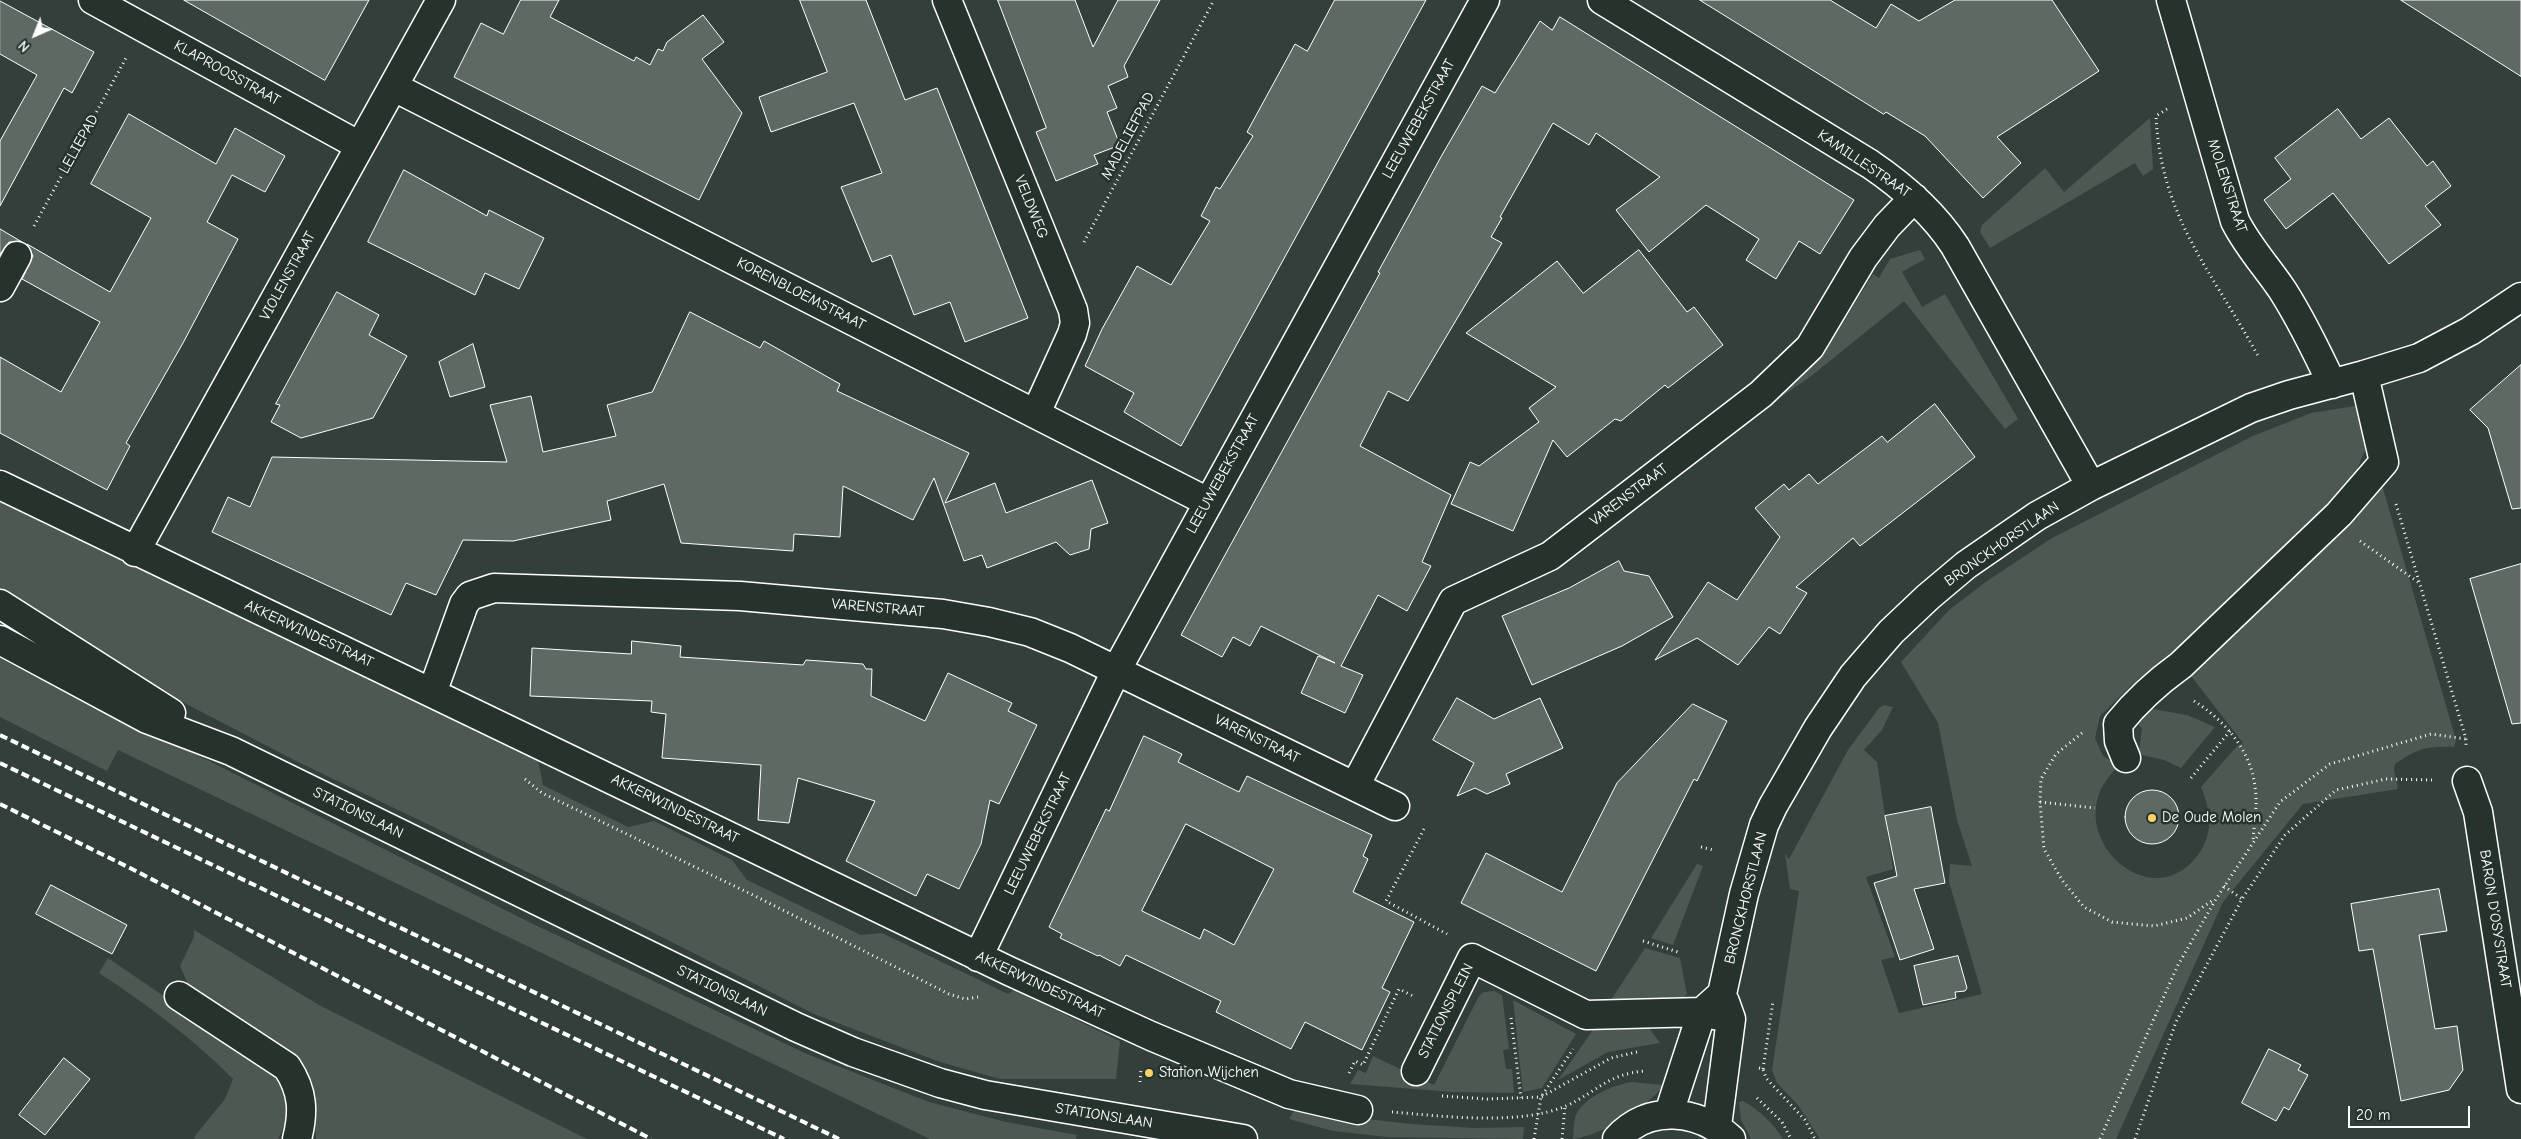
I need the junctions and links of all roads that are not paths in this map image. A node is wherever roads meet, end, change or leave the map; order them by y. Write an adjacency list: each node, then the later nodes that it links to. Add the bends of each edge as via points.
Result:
1 (94, 0): 8 (street, KLAPROOSSTRAAT)
2 (441, 0): 7 (street, VIOLENSTRAAT)
3 (947, 0): 15 (street, VELDWEG, via 1073,310 1075,323)
4 (1485, 0): 18 (street, LEEUWEBEKSTRAAT)
5 (1602, 0): 9 (street, KAMILLESTRAAT, via 1870,164)
6 (2171, 0): 14 (street, MOLENSTRAAT, via 2235,221 2306,329)
7 (394, 87): 8 (street, VIOLENSTRAAT); 15 (street, KORENBLOEMSTRAAT)
8 (360, 146): 19 (street, VIOLENSTRAAT)
9 (1914, 198): 17 (street, KAMILLESTRAAT, via 1955,246); 27 (street, VARENSTRAAT, via 1863,258 1810,347 1761,394 1550,556 1453,601)
10 (17, 256): 11 (street)
11 (0, 287)
12 (2521, 297): 13 (street, BRONCKHORSTLAAN, via 2420,358)
13 (2364, 375): 14 (street, BRONCKHORSTLAAN); 25 (street, via 2384,462 2342,511 2181,665 2153,685 2118,724 2119,741)
14 (2332, 384): 17 (street, BRONCKHORSTLAAN, via 2251,408)
15 (1036, 414): 18 (street, KORENBLOEMSTRAAT)
16 (0, 485): 19 (street, AKKERWINDESTRAAT)
17 (2091, 486): 31 (street, BRONCKHORSTLAAN, via 2037,516 1966,565 1891,632 1853,676 1818,728 1764,825)
18 (1208, 502): 22 (street, LEEUWEBEKSTRAAT)
19 (135, 552): 23 (street, AKKERWINDESTRAAT)
20 (0, 604): 24 (street, STATIONSLAAN)
21 (0, 640): 24 (street, STATIONSLAAN, via 147,718)
22 (1116, 671): 23 (street, VARENSTRAAT, via 1030,632 942,614 740,596 494,588 470,596 464,604); 27 (street, VARENSTRAAT); 29 (street, LEEUWEBEKSTRAAT)
23 (432, 693): 29 (street, AKKERWINDESTRAAT)
24 (231, 751): 36 (street, STATIONSLAAN, via 853,1052 940,1083)
25 (2126, 758)
26 (2467, 781): 33 (street, BARON D'OSYSTRAAT, via 2478,812)
27 (1355, 786): 28 (street, VARENSTRAAT)
28 (1395, 806)
29 (978, 957): 34 (street, AKKERWINDESTRAAT, via 1151,1036 1289,1094)
30 (179, 996): 38 (street, via 287,1067 301,1098 302,1117)
31 (1712, 1003): 32 (street, STATIONSPLEIN, via 1586,1015 1472,958); 35 (street, BRONCKHORSTLAAN); 37 (street, via 1731,1019 1722,1086)
32 (1416, 1071)
33 (2521, 1088)
34 (1346, 1107)
35 (1669, 1113): 37 (street, via 1694,1116); 40 (street, via 1645,1118)
36 (1116, 1129): 39 (street, STATIONSLAAN)
37 (1724, 1133)
38 (297, 1139)
39 (1243, 1139)
40 (1617, 1139)

